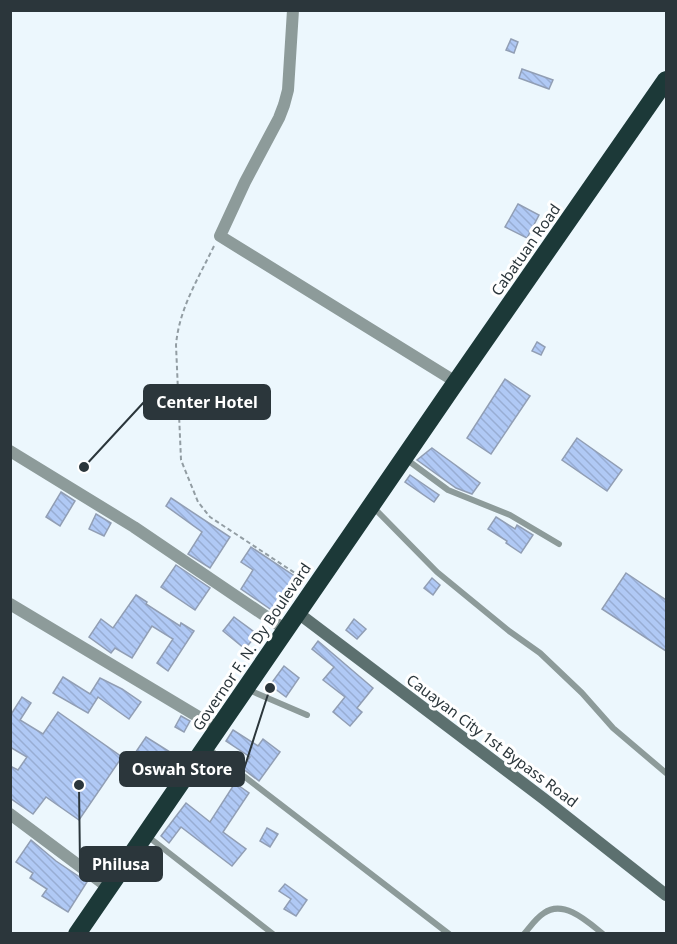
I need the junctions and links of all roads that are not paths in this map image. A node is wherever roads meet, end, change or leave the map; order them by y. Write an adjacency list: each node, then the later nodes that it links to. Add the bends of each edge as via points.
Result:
1 (293, 10): 3 (street, via 284,105 220,236)
2 (666, 80): 3 (highway, Cabatuan Road)
3 (456, 382): 4 (highway, Cabatuan Road)
4 (416, 440): 6 (highway, Governor F. N. Dy Boulevard)
5 (10, 451): 11 (street, via 134,527)
6 (404, 458): 7 (highway, Governor F. N. Dy Boulevard); 8 (lane, via 448,490 510,515)
7 (371, 506): 10 (highway, Governor F. N. Dy Boulevard); 16 (lane, via 436,572 540,653 613,728)
8 (559, 544)
9 (10, 604): 14 (street)
10 (298, 613): 11 (highway, Governor F. N. Dy Boulevard); 20 (main road, Cauayan City 1st Bypass Road)
11 (286, 630): 12 (highway, Governor F. N. Dy Boulevard)
12 (246, 688): 13 (lane); 14 (highway, Governor F. N. Dy Boulevard)
13 (307, 715)
14 (217, 728): 15 (highway, Governor F. N. Dy Boulevard)
15 (206, 747): 18 (highway, Governor F. N. Dy Boulevard); 23 (lane)
16 (666, 773)
17 (10, 814): 19 (street)
18 (145, 835): 19 (highway, Governor F. N. Dy Boulevard); 22 (lane)
19 (109, 888): 21 (highway, Governor F. N. Dy Boulevard)
20 (666, 895)
21 (77, 933)
22 (273, 933)
23 (449, 933)
24 (524, 933): 25 (lane, via 543,913 554,908 573,912)
25 (603, 933)

